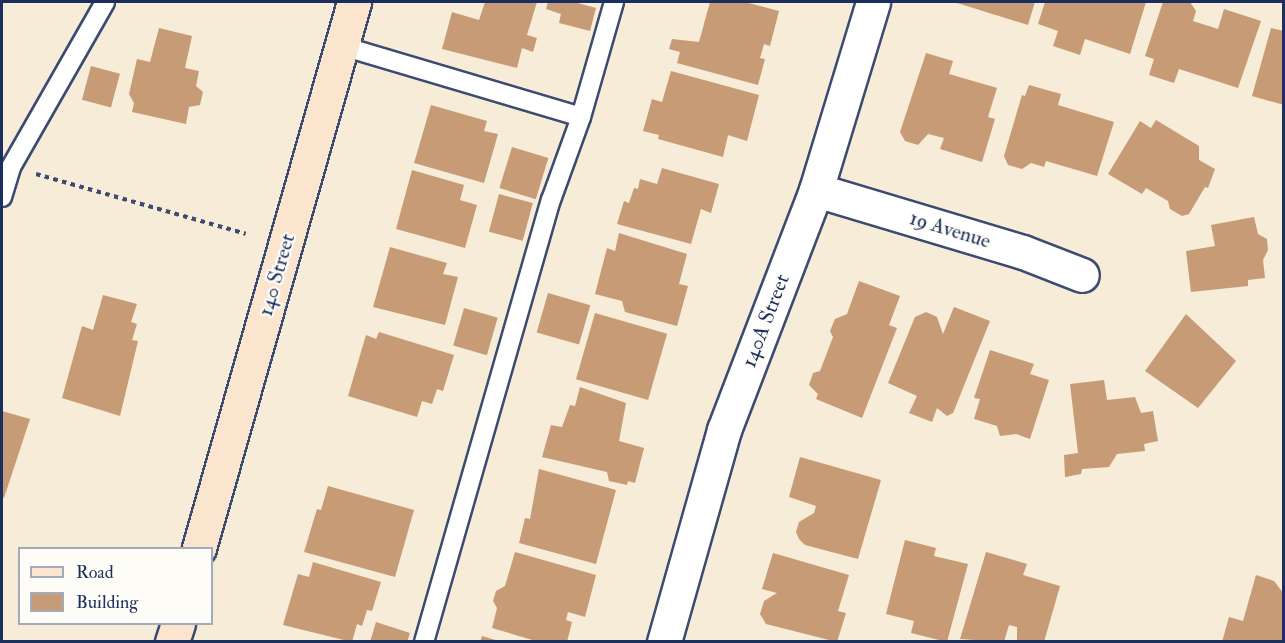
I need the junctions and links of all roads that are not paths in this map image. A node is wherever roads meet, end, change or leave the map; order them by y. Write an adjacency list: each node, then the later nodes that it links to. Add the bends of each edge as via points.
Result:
1 (105, 2): 8 (lane, via 11,167)
2 (354, 2): 5 (main road, 140 Street)
3 (614, 2): 6 (lane)
4 (873, 2): 7 (street, 140A Street)
5 (342, 46): 6 (lane); 10 (main road, 140 Street)
6 (581, 117): 13 (lane, via 551,200)
7 (816, 190): 9 (street, 19 Avenue, via 1023,252); 14 (street, 140A Street, via 724,430)
8 (2, 197)
9 (1082, 275)
10 (200, 547)
11 (178, 625): 12 (main road)
12 (172, 642)
13 (424, 642)
14 (664, 642)

